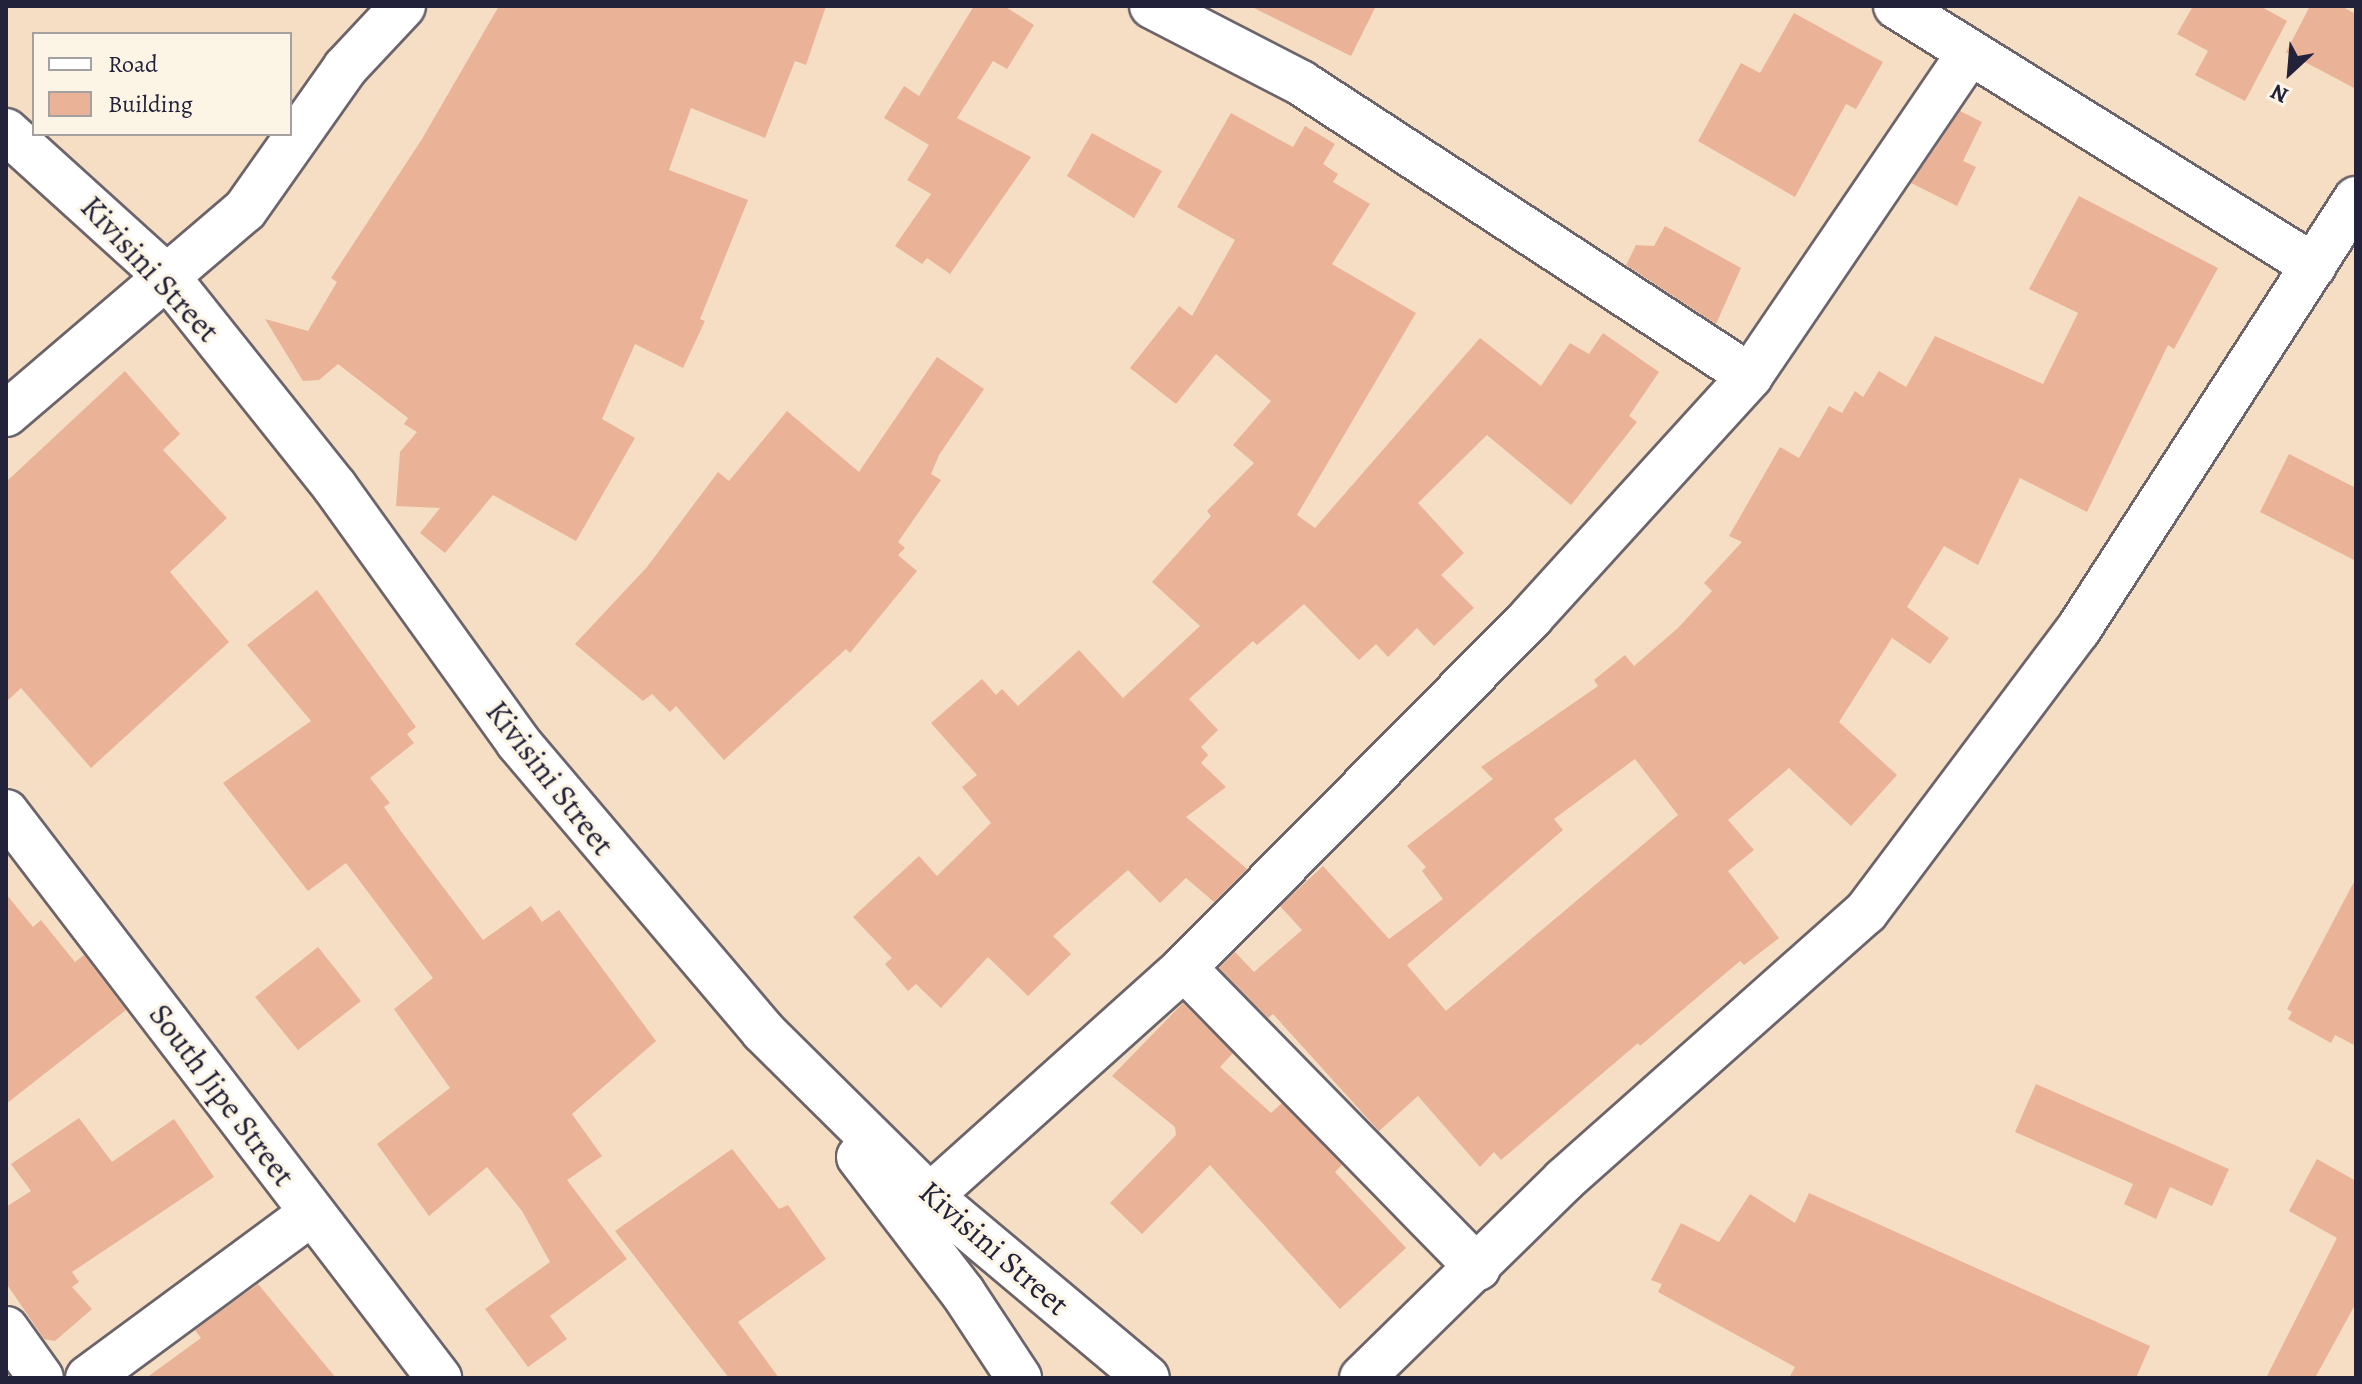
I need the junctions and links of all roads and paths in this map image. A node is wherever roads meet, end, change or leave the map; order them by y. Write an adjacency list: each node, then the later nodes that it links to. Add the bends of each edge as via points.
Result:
1 (403, 6): 8 (street, via 345,68 245,210)
2 (1152, 6): 9 (street, via 1301,83)
3 (1896, 6): 4 (street)
4 (1968, 55): 7 (street); 9 (street)
5 (6, 131): 8 (street, Kivisini Street)
6 (2356, 199): 7 (street)
7 (2314, 266): 16 (street, via 2078,630 1866,912 1564,1180)
8 (169, 279): 10 (street); 13 (street, Kivisini Street, via 335,487 518,742)
9 (1750, 376): 12 (street, via 1531,617)
10 (6, 414)
11 (6, 812): 15 (street, South Jipe Street)
12 (1184, 968): 14 (street); 16 (street)
13 (763, 1031): 14 (street, Kivisini Street); 21 (street, via 963,1293)
14 (930, 1196): 22 (street, Kivisini Street)
15 (312, 1213): 19 (street); 20 (street, South Jipe Street)
16 (1478, 1268): 23 (street)
17 (6, 1329): 18 (street)
18 (41, 1378)
19 (88, 1378)
20 (439, 1378)
21 (1019, 1378)
22 (1147, 1378)
23 (1362, 1378)

